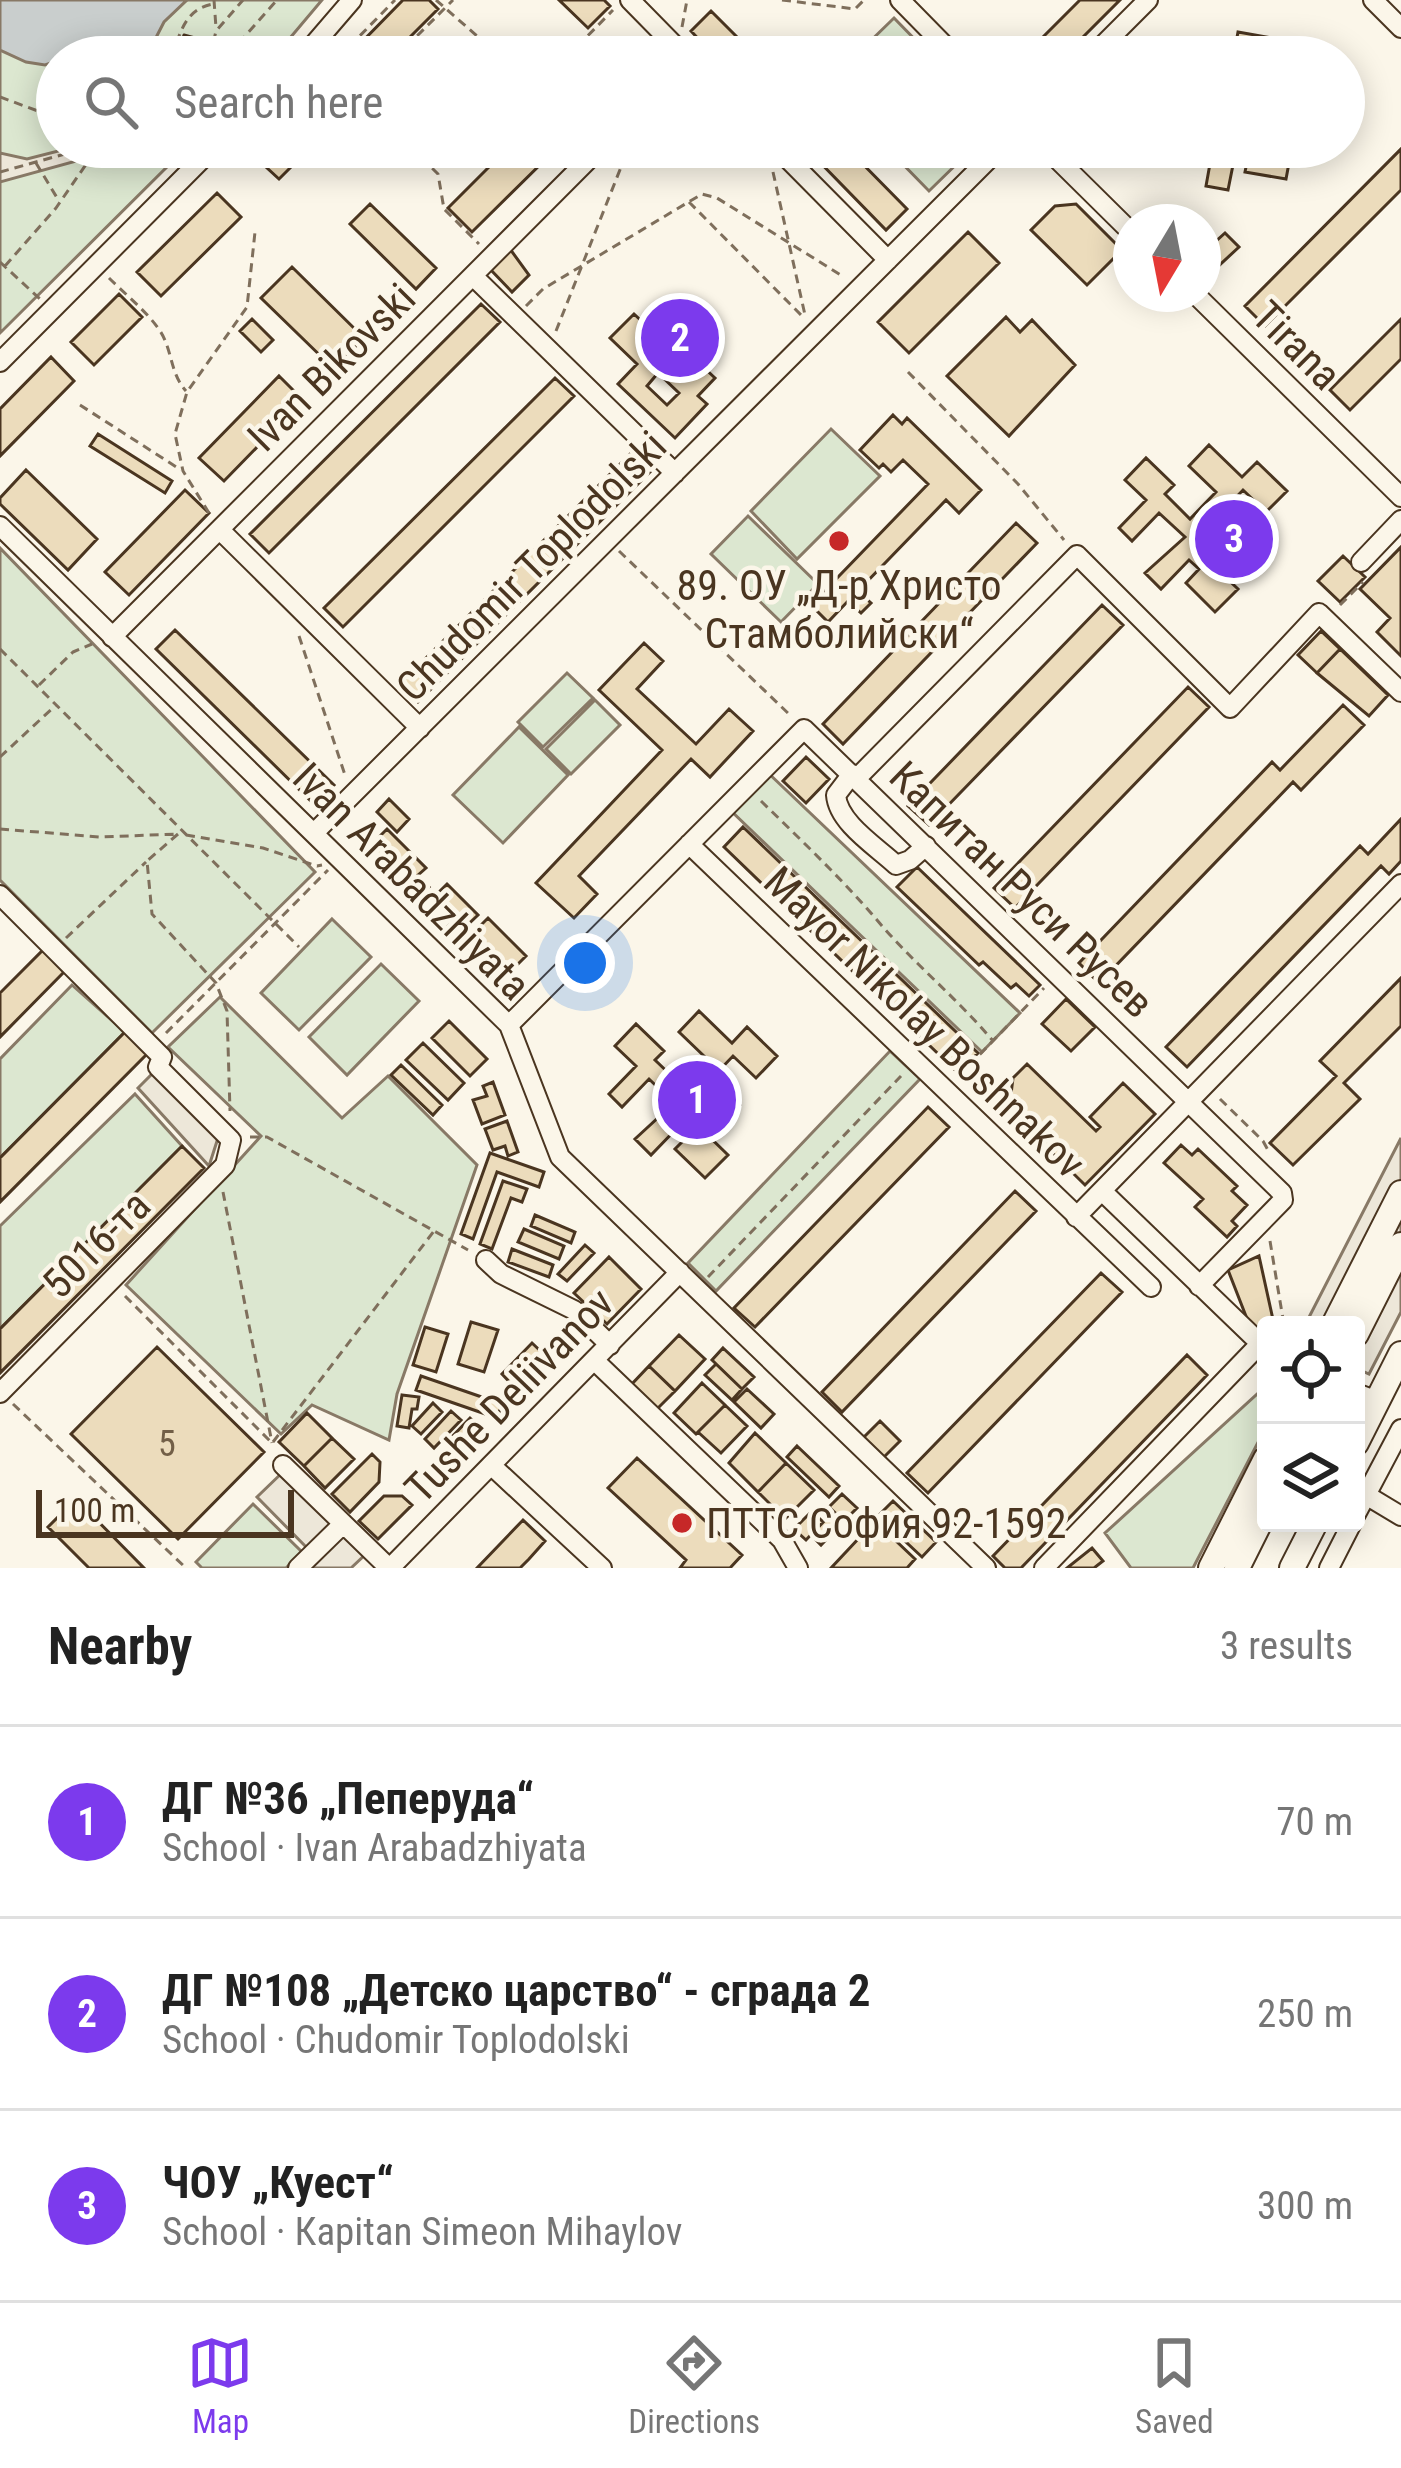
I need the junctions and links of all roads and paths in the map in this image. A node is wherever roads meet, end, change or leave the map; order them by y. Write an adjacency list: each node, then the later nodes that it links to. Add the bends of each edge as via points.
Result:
1 (242, 0): 16 (path)
2 (277, 0): 19 (path)
3 (352, 0): 20 (street)
4 (395, 0): 21 (path)
5 (436, 0): 14 (path)
6 (453, 0): 14 (path)
7 (626, 0): 24 (path); 25 (street)
8 (782, 0): 9 (path, via 855,9)
9 (864, 0)
10 (901, 0): 26 (street)
11 (1148, 0): 27 (street)
12 (1373, 0): 15 (street)
13 (214, 2): 16 (path); 17 (path, via 187,19)
14 (446, 8): 22 (path); 23 (path)
15 (1401, 28)
16 (216, 31): 18 (path)
17 (180, 36)
18 (215, 36)
19 (245, 36)
20 (320, 36)
21 (360, 36)
22 (418, 36)
23 (477, 36)
24 (589, 36)
25 (664, 36)
26 (936, 36)
27 (1112, 36)
28 (0, 97): 29 (path)
29 (36, 110)
30 (35, 162): 41 (path)
31 (39, 168): 42 (path)
32 (83, 168): 42 (path)
33 (193, 168): 58 (street)
34 (432, 168): 47 (path, via 444,209)
35 (580, 168): 47 (street, Ivan Bikovski)
36 (621, 168): 50 (path)
37 (775, 168): 46 (path)
38 (785, 168): 48 (street)
39 (980, 168): 48 (street, Chudomir Toplodolski)
40 (1066, 168): 44 (street)
41 (0, 172)
42 (60, 202): 49 (path)
43 (689, 202): 46 (path, via 702,194 717,198); 46 (path, via 806,320); 50 (path)
44 (1113, 214)
45 (255, 232): 60 (path, via 247,307)
46 (789, 242): 53 (path)
47 (492, 257): 51 (street, Ivan Bikovski)
48 (888, 260): 53 (street, Chudomir Toplodolski)
49 (3, 264): 54 (path)
50 (581, 266): 56 (path); 57 (path)
51 (473, 276): 56 (street); 67 (street, Ivan Bikovski)
52 (108, 277): 60 (path, via 159,329 174,378)
53 (861, 287): 63 (street, Chudomir Toplodolski)
54 (41, 300)
55 (1213, 312): 64 (street, Tirana)
56 (515, 317): 57 (street)
57 (548, 350): 63 (street)
58 (0, 362)
59 (908, 372): 69 (path)
60 (187, 392): 62 (path, via 175,434)
61 (80, 405): 62 (path)
62 (182, 471): 67 (path)
63 (675, 473): 68 (street, Chudomir Toplodolski)
64 (1401, 497)
65 (1401, 520): 70 (street)
66 (0, 526): 73 (street, Ivan Arabadzhiyata)
67 (220, 530): 73 (street, Ivan Bikovski); 78 (street)
68 (608, 540): 78 (street, Chudomir Toplodolski); 79 (path)
69 (1077, 556): 71 (street, via 1230,708 1319,613); 81 (street)
70 (1361, 562): 71 (path, via 1372,572)
71 (1326, 619): 76 (street)
72 (298, 634): 83 (path)
73 (112, 637): 75 (path, via 73,652); 85 (street, Ivan Arabadzhiyata)
74 (0, 649): 75 (path)
75 (38, 686): 77 (path)
76 (1401, 692)
77 (56, 705): 80 (path); 87 (path)
78 (420, 728): 83 (street, Chudomir Toplodolski)
79 (804, 729): 81 (street, Капитан Руси Русев); 82 (street)
80 (0, 757)
81 (854, 776): 89 (street, Капитан Руси Русев); 89 (street, via 836,796 852,824 896,865)
82 (746, 787): 88 (street); 100 (path)
83 (352, 796): 85 (street, Chudomir Toplodolski)
84 (0, 829): 86 (path)
85 (315, 832): 90 (street, Ivan Arabadzhiyata)
86 (178, 834): 87 (path); 91 (path)
87 (185, 835): 90 (path, via 317,866); 94 (path)
88 (689, 844): 99 (street); 102 (street, Мayor Nikolay Boshnakov)
89 (926, 846): 97 (street, Капитан Руси Русев)
90 (340, 858): 94 (path); 99 (street, Ivan Arabadzhiyata)
91 (147, 861): 96 (path); 98 (path, via 152,914)
92 (1401, 884): 104 (street)
93 (0, 895): 96 (street)
94 (274, 923): 95 (path); 98 (path)
95 (299, 947)
96 (54, 949): 101 (street)
97 (1058, 973): 100 (path); 104 (street, Капитан Руси Русев)
98 (216, 982): 101 (path); 105 (path, via 227,1011)
99 (509, 1025): 113 (street, Ivan Arabadzhiyata, via 560,1157)
100 (993, 1041): 103 (path)
101 (155, 1057): 105 (street)
102 (915, 1062): 103 (street, Мayor Nikolay Boshnakov); 117 (path)
103 (945, 1090): 109 (street, Мayor Nikolay Boshnakov)
104 (1191, 1100): 106 (street); 115 (street, Капитан Руси Русев, via 1284,1196)
105 (231, 1140): 110 (path, via 267,1137); 114 (street, 5016-та, via 225,1165)
106 (1102, 1191): 109 (street, Мayor Nikolay Boshnakov); 115 (street, Мayor Nikolay Boshnakov)
107 (223, 1192): 128 (path)
108 (1401, 1192): 118 (main road)
109 (1076, 1217): 116 (street)
110 (434, 1231): 112 (path); 128 (path)
111 (1401, 1245): 119 (main road)
112 (486, 1260): 121 (street, via 574,1310)
113 (680, 1271): 117 (street, Ivan Arabadzhiyata); 121 (street, Tushe Deliivanov)
114 (110, 1281): 125 (street, 5016-та); 128 (path)
115 (1198, 1286): 120 (street, Мayor Nikolay Boshnakov)
116 (1150, 1287)
117 (698, 1288): 143 (street, Ivan Arabadzhiyata)
118 (1339, 1316)
119 (1365, 1316)
120 (1257, 1342)
121 (610, 1345): 124 (street, Tushe Deliivanov)
122 (1257, 1352): 144 (street)
123 (1401, 1354): 126 (main road)
124 (595, 1361): 130 (street, Tushe Deliivanov); 142 (street, via 782,1540)
125 (0, 1393): 138 (path)
126 (1366, 1397)
127 (1401, 1429): 132 (street)
128 (272, 1443): 129 (path)
129 (283, 1465): 134 (street)
130 (492, 1466): 140 (street, Tushe Deliivanov); 141 (street)
131 (1257, 1477): 145 (main road)
132 (1366, 1495): 133 (street)
133 (1401, 1516)
134 (343, 1524): 139 (street); 140 (street)
135 (1257, 1528): 146 (main road)
136 (1310, 1532): 147 (main road)
137 (1347, 1532): 148 (street)
138 (186, 1568)
139 (298, 1568)
140 (389, 1568)
141 (602, 1568)
142 (798, 1568)
143 (986, 1568)
144 (1044, 1568)
145 (1210, 1568)
146 (1237, 1568)
147 (1292, 1568)
148 (1329, 1568)

